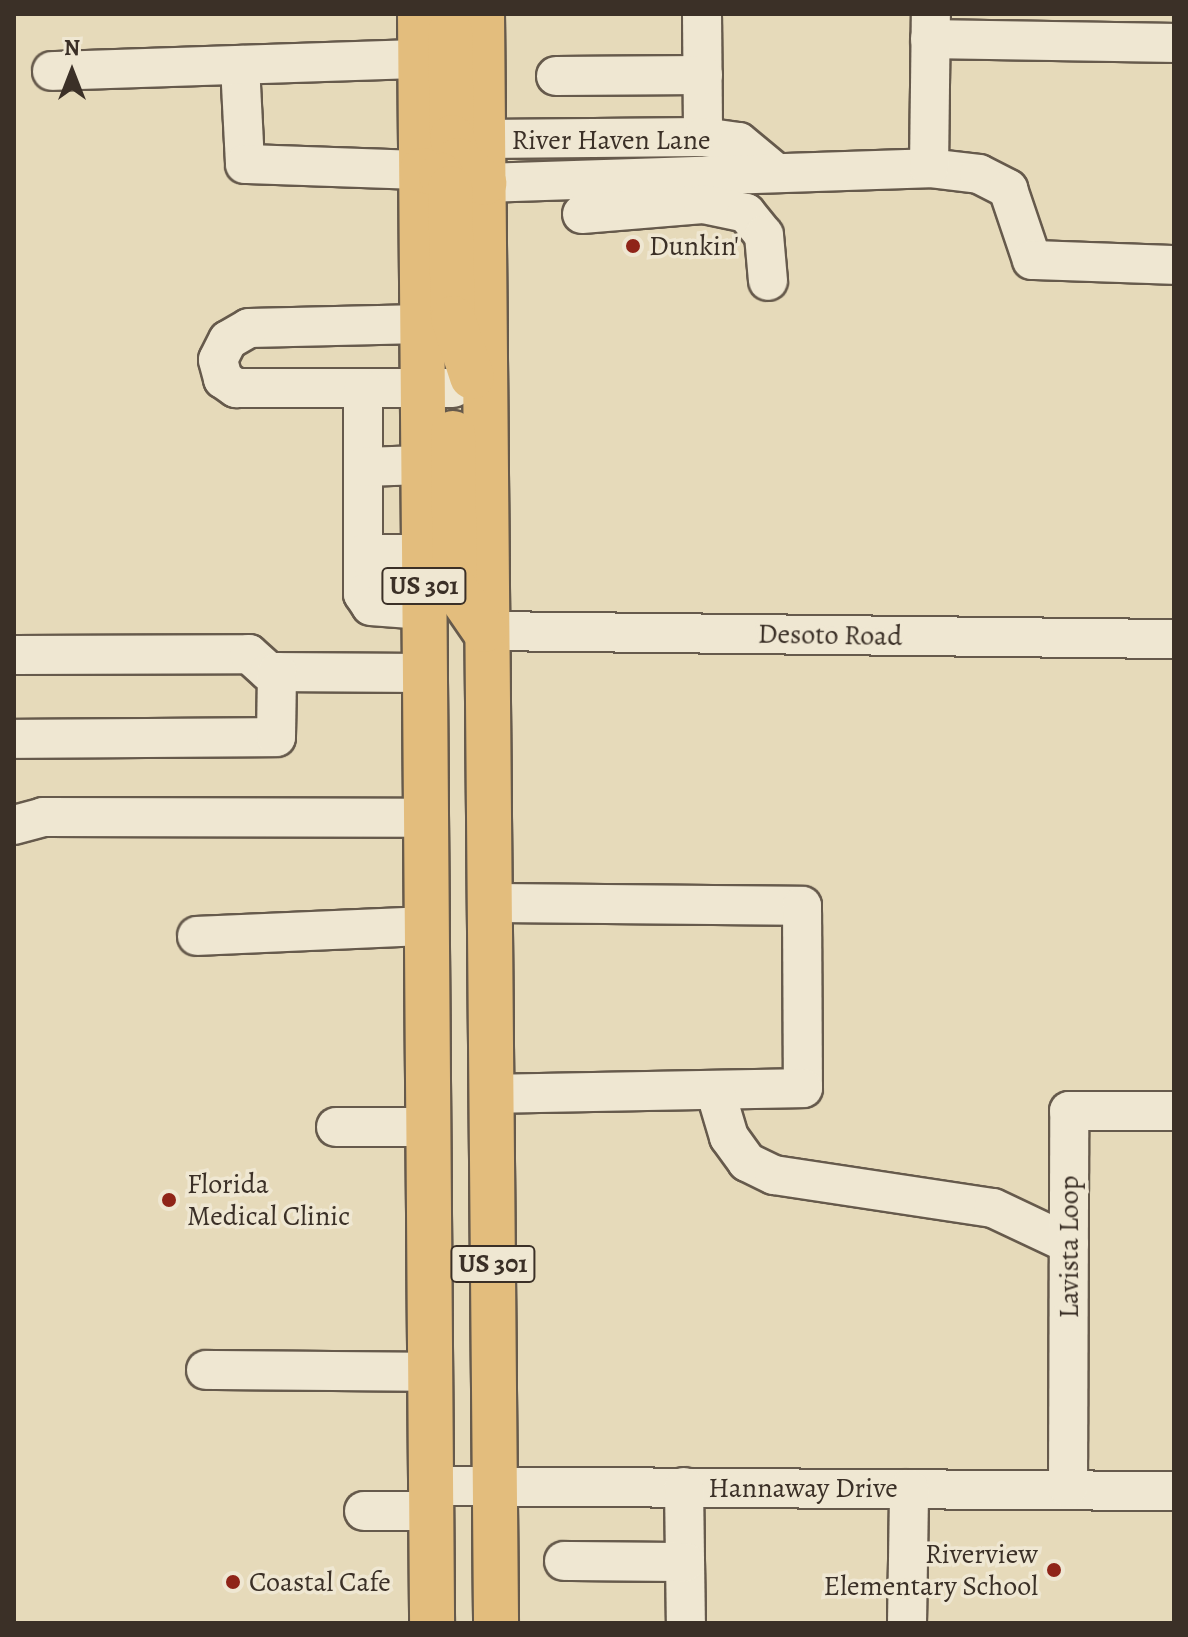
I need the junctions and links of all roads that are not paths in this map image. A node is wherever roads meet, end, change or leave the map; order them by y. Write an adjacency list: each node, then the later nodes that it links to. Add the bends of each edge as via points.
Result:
1 (420, 14): 7 (main road, US 301)
2 (450, 14): 17 (main road, via 452,137 458,160)
3 (482, 14): 13 (main road, US 301)
4 (702, 14): 10 (street)
5 (930, 27): 6 (street); 14 (street)
6 (1174, 43)
7 (420, 59): 8 (street); 15 (main road, US 301)
8 (240, 65): 9 (street); 15 (street, via 245,164)
9 (52, 71)
10 (703, 75): 11 (street); 12 (street)
11 (556, 76)
12 (703, 137): 13 (street, River Haven Lane); 16 (street, River Haven Lane, via 739,142)
13 (483, 139): 17 (main road, US 301)
14 (913, 168): 16 (street, River Haven Lane); 20 (street, River Haven Lane, via 979,174 1008,189 1032,260)
15 (421, 170): 19 (main road, US 301); 25 (main road, via 441,175 450,188 453,318)
16 (775, 172): 17 (street, River Haven Lane)
17 (484, 183): 25 (main road, US 301)
18 (582, 214): 21 (street, via 703,204 746,213 764,235)
19 (421, 255): 22 (main road, US 301); 23 (main road)
20 (1174, 265)
21 (768, 281)
22 (422, 324): 23 (main road, US 301); 24 (street, via 249,328 228,340 218,360 223,379 236,388)
23 (438, 388): 24 (street); 26 (main road, US 301); 31 (main road, via 455,588 471,620)
24 (363, 389): 27 (street)
25 (485, 417): 31 (main road, US 301)
26 (423, 465): 27 (street); 29 (main road, US 301)
27 (363, 467): 28 (street)
28 (363, 554): 29 (street); 30 (street, via 363,594 371,606)
29 (424, 554): 30 (main road, US 301)
30 (424, 610): 35 (main road, US 301)
31 (486, 631): 32 (street, Desoto Road); 39 (main road, US 301)
32 (1174, 639)
33 (14, 655): 34 (street, via 249,654)
34 (277, 672): 35 (street); 36 (street, via 276,737)
35 (425, 673): 37 (main road, US 301); 42 (main road, via 450,694 455,713 456,862)
36 (14, 739)
37 (426, 818): 38 (street, via 43,817); 40 (main road, US 301)
38 (14, 825)
39 (489, 903): 42 (main road, US 301); 43 (street, via 802,906 803,1088)
40 (427, 926): 41 (street); 47 (main road, US 301)
41 (197, 936)
42 (489, 991): 44 (main road, US 301)
43 (715, 1090): 44 (street); 48 (street, via 729,1137 747,1162 774,1175 993,1208)
44 (491, 1094): 51 (main road, US 301)
45 (1174, 1111): 48 (street, Lavista Loop, via 1069,1111)
46 (336, 1127): 47 (street)
47 (429, 1127): 50 (main road, US 301)
48 (1069, 1244): 53 (street, Lavista Loop)
49 (206, 1370): 50 (street)
50 (430, 1372): 56 (main road, US 301)
51 (495, 1486): 52 (street, Hannaway Drive); 56 (street, Hannaway Drive); 61 (main road, US 301)
52 (684, 1487): 54 (street, Hannaway Drive); 59 (street)
53 (1068, 1488): 54 (street, Hannaway Drive); 55 (street, Hannaway Drive)
54 (909, 1489): 63 (street)
55 (1174, 1491)
56 (431, 1498): 57 (street, Hannaway Drive); 60 (main road, US 301)
57 (364, 1511)
58 (564, 1561): 59 (street)
59 (685, 1562): 62 (street)
60 (432, 1623)
61 (496, 1623)
62 (686, 1623)
63 (907, 1623)

